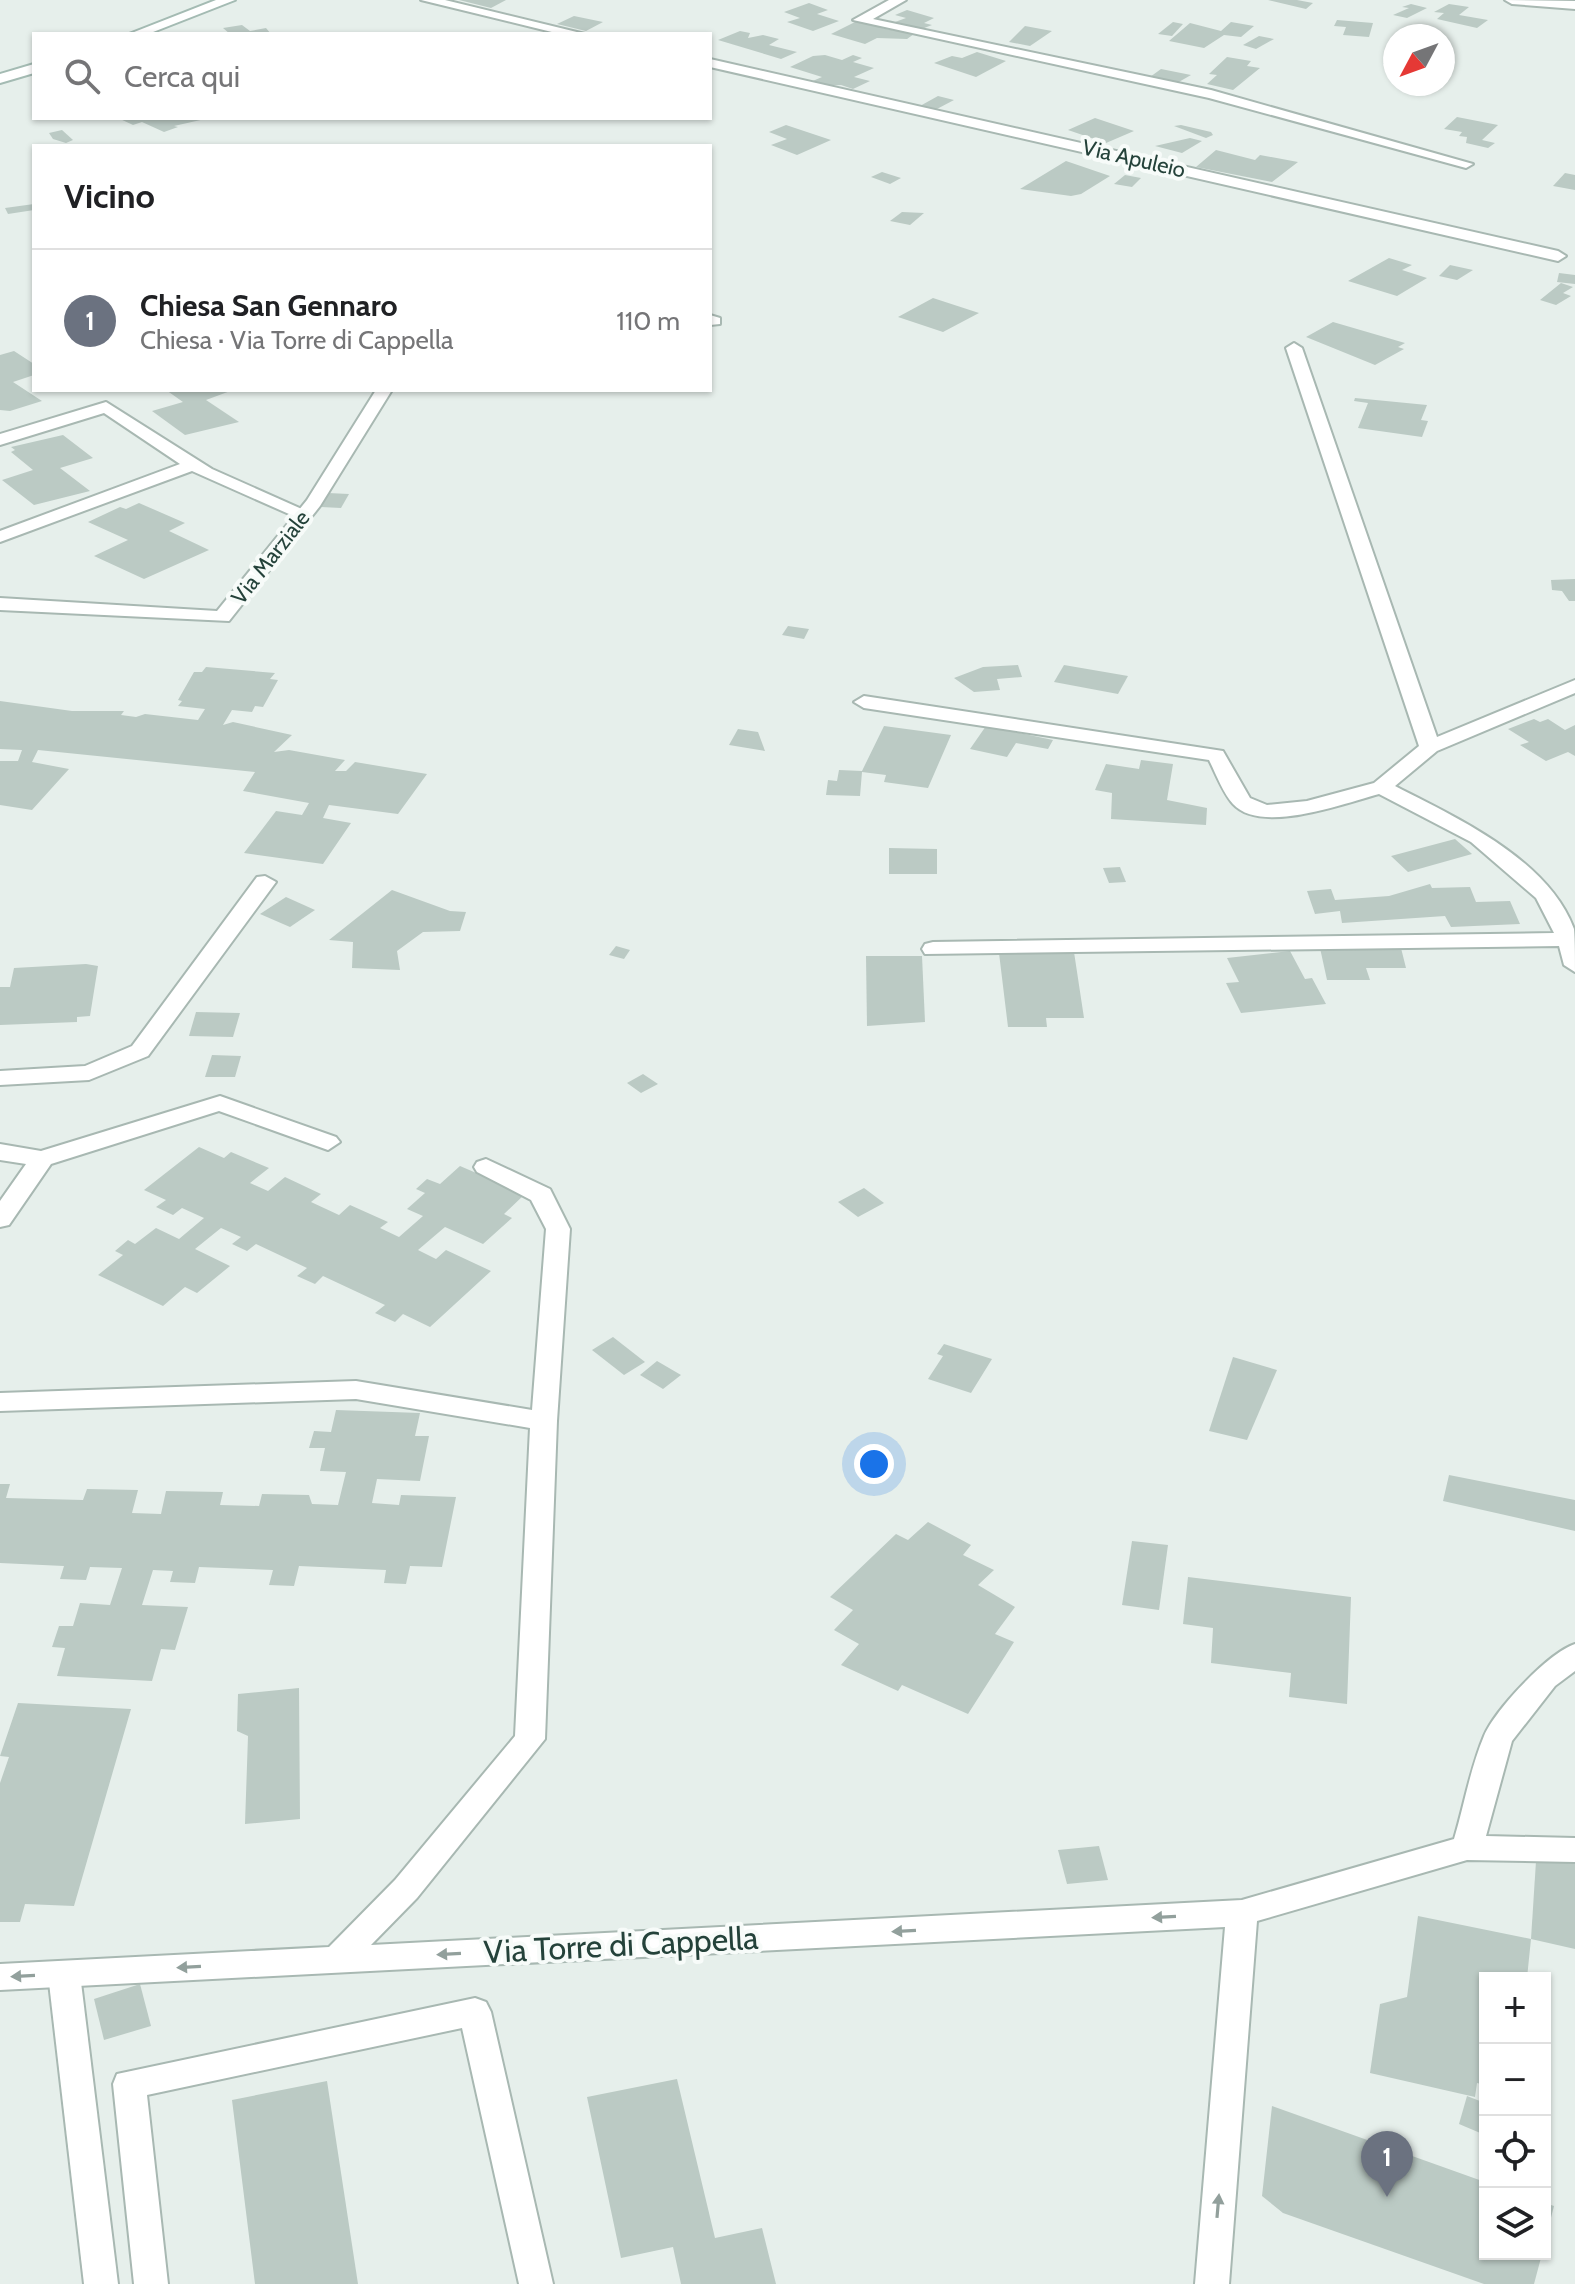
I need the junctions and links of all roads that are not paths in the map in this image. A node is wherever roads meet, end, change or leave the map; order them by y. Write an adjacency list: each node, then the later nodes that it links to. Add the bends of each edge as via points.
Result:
1 (228, 0): 6 (street)
2 (428, 0): 7 (street)
3 (899, 0): 11 (street, via 860,20 1211,94)
4 (1512, 0): 5 (street)
5 (1575, 5)
6 (141, 32)
7 (569, 32)
8 (712, 63): 12 (street, Via Apuleio)
9 (32, 69): 10 (street)
10 (0, 79)
11 (1466, 164)
12 (1558, 256)
13 (1294, 348): 22 (street)
14 (383, 392): 17 (street, Via Marziale)
15 (0, 440): 16 (street, via 106,407)
16 (193, 465): 17 (street); 18 (street)
17 (304, 514): 19 (street, Via Marziale, via 222,617)
18 (0, 537)
19 (0, 604)
20 (1575, 686): 22 (street)
21 (864, 702): 23 (street, via 1216,755 1242,802 1265,812 1308,807)
22 (1430, 747): 23 (street)
23 (1381, 787): 25 (street, via 1478,838 1545,895)
24 (265, 882): 28 (street, via 140,1051 89,1073)
25 (1568, 939): 26 (street); 27 (street)
26 (933, 949)
27 (1575, 965)
28 (0, 1078)
29 (328, 1142): 31 (street, via 220,1103)
30 (0, 1152): 31 (street)
31 (42, 1159): 33 (street)
32 (486, 1167): 35 (street, via 541,1195 558,1229)
33 (0, 1219)
34 (0, 1402): 35 (street, via 356,1390)
35 (544, 1421): 40 (street, via 530,1739 406,1889)
36 (1575, 1655): 37 (street, via 1545,1678 1498,1737)
37 (1467, 1848): 38 (street, Via Torre di Cappella); 39 (street, Via Torre di Cappella)
38 (1575, 1850)
39 (1242, 1913): 40 (street, Via Torre di Cappella, one-way to 40); 46 (street, one-way to 39)
40 (336, 1960): 41 (street, Via Torre di Cappella, one-way to 41)
41 (64, 1974): 42 (street, Via Torre di Cappella, one-way to 42); 43 (street)
42 (0, 1977)
43 (101, 2284)
44 (151, 2284): 45 (street, via 129,2084 475,2012)
45 (536, 2284)
46 (1212, 2284)

